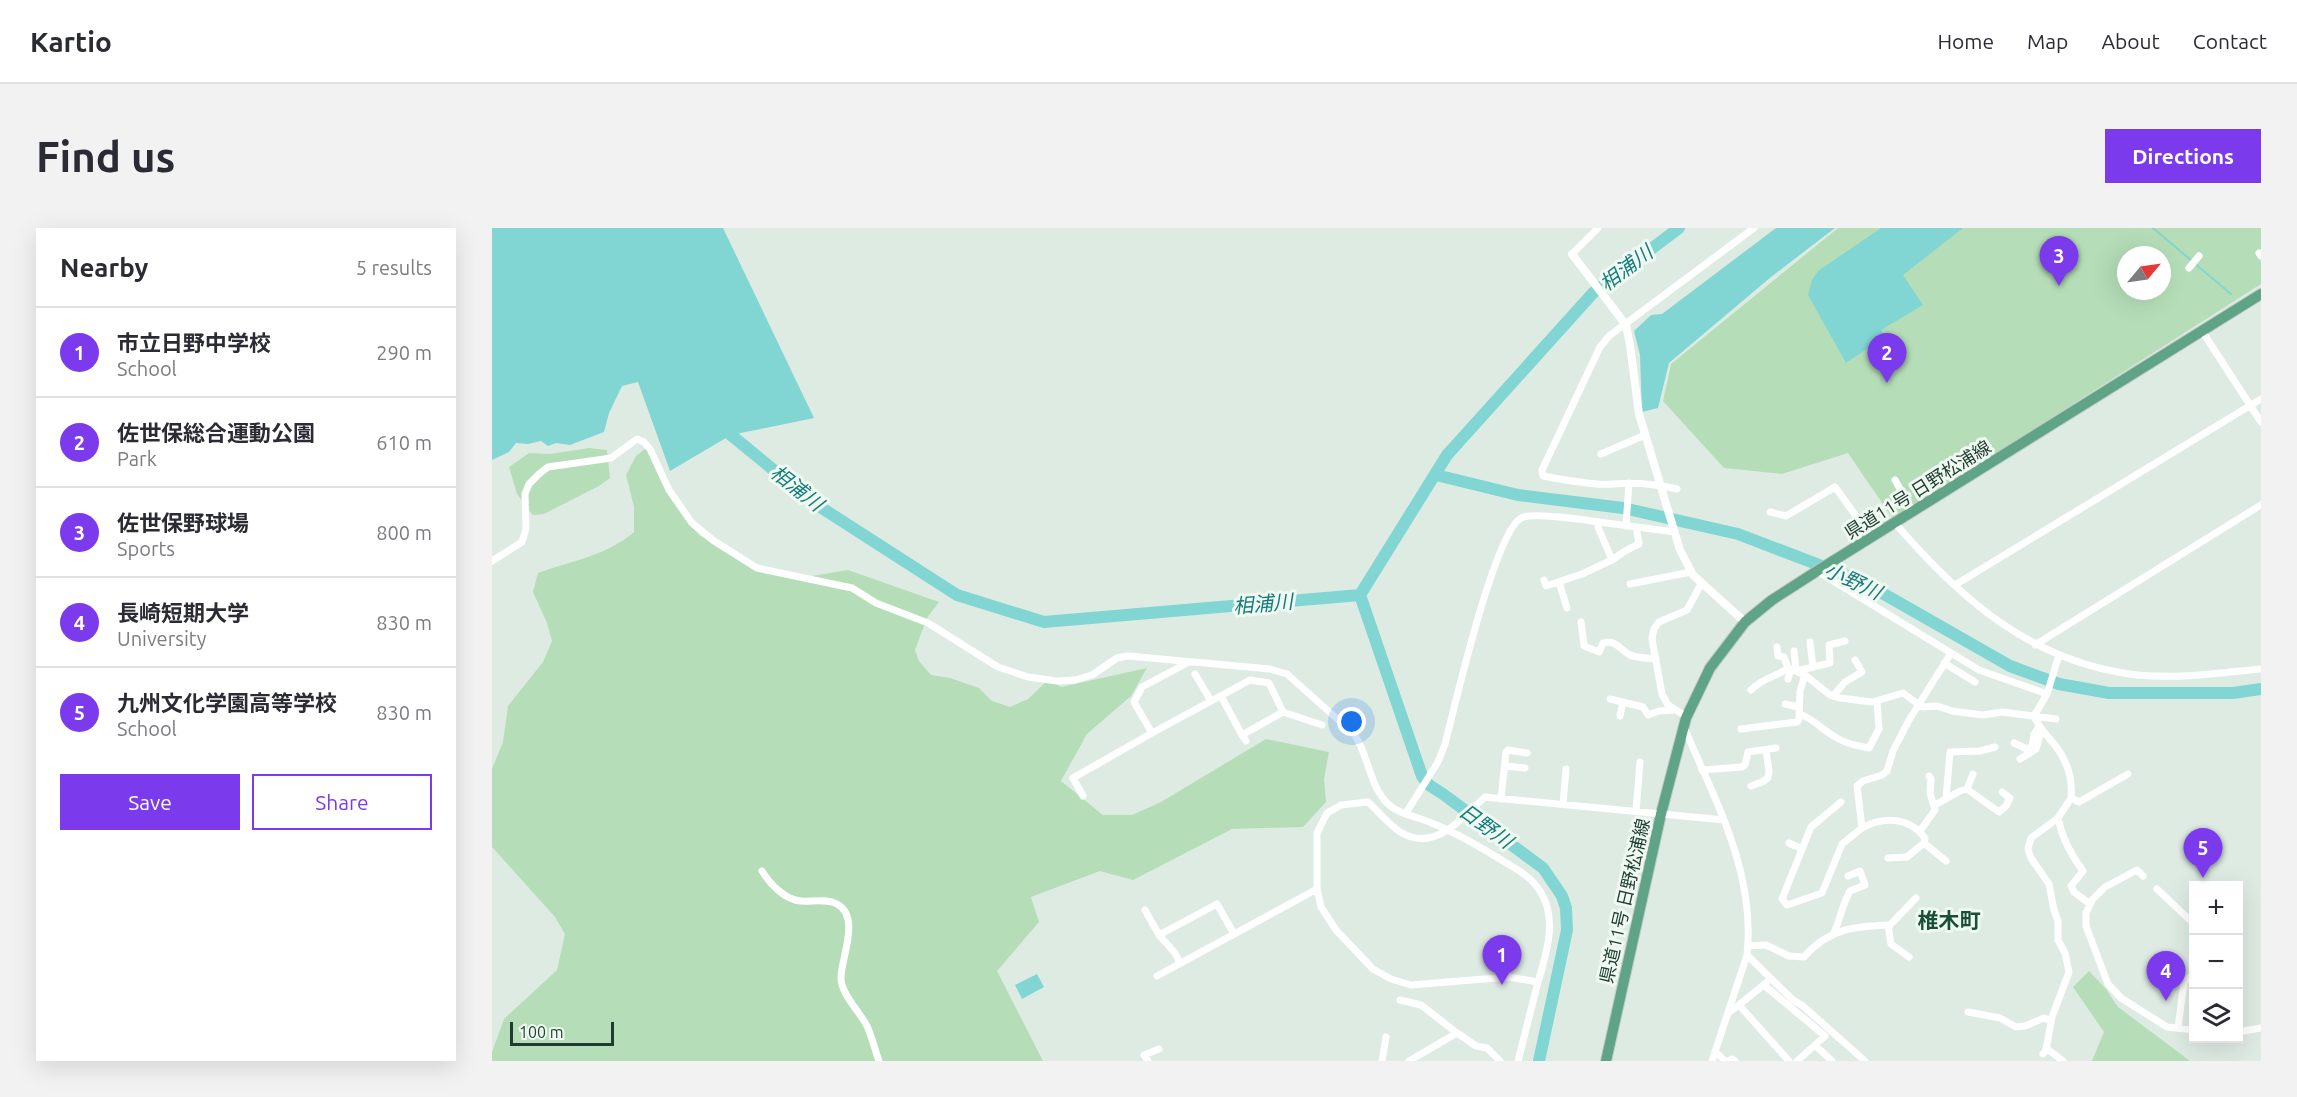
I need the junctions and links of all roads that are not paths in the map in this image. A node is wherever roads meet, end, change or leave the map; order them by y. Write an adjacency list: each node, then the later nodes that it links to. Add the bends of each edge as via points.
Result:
1 (1598, 228): 4 (street)
2 (1754, 228): 7 (street)
3 (2199, 256): 5 (street)
4 (1574, 257): 7 (street)
5 (2189, 268)
6 (2261, 294): 8 (main road, 県道11号 日野松浦線)
7 (1624, 324): 12 (street); 15 (street, via 1600,347 1542,470 1544,476 1556,478)
8 (2202, 331): 10 (street); 19 (main road, 県道11号 日野松浦線, via 2189,335)
9 (2261, 399): 10 (street)
10 (2251, 406): 11 (street); 35 (street)
11 (2261, 422)
12 (1645, 435): 13 (street); 16 (street)
13 (1601, 454)
14 (1895, 480): 19 (street)
15 (1629, 483): 16 (street); 23 (street)
16 (1662, 487): 17 (street); 25 (street)
17 (1677, 489)
18 (2261, 505): 41 (street)
19 (1911, 508): 22 (main road, 県道11号 日野松浦線)
20 (1770, 512): 26 (street, via 1786,516 1835,487)
21 (1599, 522): 23 (street); 27 (street); 105 (street, via 1527,516 1514,527 1480,610 1445,744)
22 (1895, 523): 26 (main road, 県道11号 日野松浦線); 35 (street)
23 (1626, 525): 24 (street)
24 (1636, 527): 25 (street); 27 (street, via 1639,544)
25 (1675, 530): 30 (street)
26 (1872, 538): 29 (main road, 県道11号 日野松浦線)
27 (1612, 560): 32 (street)
28 (492, 561): 48 (street, via 522,542 526,529 525,494 539,474 548,467 611,458 637,439 650,449 669,490 692,523 736,555 757,568 852,588 876,603 928,623 998,667 1057,681 1092,675 1117,658 1128,656)
29 (1817, 571): 38 (main road, 県道11号 日野松浦線); 44 (street)
30 (1692, 572): 33 (street); 34 (street)
31 (1544, 580): 32 (street, via 1546,586)
32 (1559, 582): 36 (street)
33 (1630, 584)
34 (1701, 584): 38 (street); 46 (street, via 1687,610 1667,617 1654,629)
35 (1955, 585): 41 (street, via 2007,628)
36 (1567, 608)
37 (1581, 622): 46 (street, via 1584,646 1599,652 1607,641 1629,655)
38 (1745, 622): 74 (main road, 県道11号 日野松浦線, via 1710,669)
39 (1845, 641): 50 (street, via 1828,645 1830,663)
40 (1810, 642): 50 (street)
41 (2035, 645): 45 (street)
42 (1777, 647): 52 (street, via 1778,657 1784,657)
43 (1794, 651): 52 (street)
44 (1951, 653): 49 (street); 58 (street, via 1979,670)
45 (2059, 657): 51 (street, via 2138,675); 58 (street)
46 (1656, 659): 67 (street, via 1662,694)
47 (1856, 660): 60 (street, via 1862,672 1845,682)
48 (1187, 663): 79 (street, via 1142,687 1134,702); 105 (street, via 1270,669 1287,674 1360,742 1379,791 1397,812)
49 (1944, 663): 56 (street); 66 (street)
50 (1812, 667): 52 (street)
51 (2261, 669)
52 (1792, 670): 54 (street); 55 (street); 57 (street, via 1767,677)
53 (1195, 674): 62 (street)
54 (1805, 675): 60 (street); 69 (street)
55 (1788, 679)
56 (1975, 682)
57 (1750, 690)
58 (2048, 693): 72 (street)
59 (1221, 696): 62 (street); 70 (street, via 1250,680 1269,683); 70 (street, via 1244,738)
60 (1833, 696): 63 (street)
61 (1610, 699): 64 (street)
62 (1211, 701): 79 (street)
63 (1877, 701): 66 (street, via 1903,693); 69 (street, via 1879,729 1869,748 1832,735)
64 (1623, 702): 68 (street); 71 (street)
65 (1785, 704): 69 (street)
66 (1919, 704): 72 (street, via 1983,716 2002,712); 110 (street, via 1893,751 1887,771 1857,786)
67 (1674, 710): 68 (street, via 1648,715); 74 (street)
68 (1646, 711): 75 (street)
69 (1799, 711): 77 (street, via 1797,722 1792,724)
70 (1283, 712): 76 (street)
71 (1620, 716)
72 (2034, 716): 73 (street); 78 (street)
73 (2056, 719)
74 (1685, 721): 90 (street); 106 (main road, 県道11号 日野松浦線)
75 (1644, 722)
76 (1322, 725)
77 (1741, 729)
78 (2040, 729): 80 (street, via 2027,749); 85 (street, via 2036,749); 99 (street, via 2055,744 2071,773)
79 (1152, 734): 97 (street, via 1073,778)
80 (2014, 743)
81 (1995, 747): 98 (street, via 1950,752)
82 (1776, 748): 83 (street)
83 (1766, 750): 90 (street, via 1748,752 1742,767); 94 (street, via 1768,778)
84 (1527, 753): 87 (street, via 1508,750)
85 (2020, 759)
86 (1640, 762): 104 (street)
87 (1505, 766): 88 (street); 100 (street)
88 (1525, 768)
89 (1566, 769): 102 (street)
90 (1702, 770): 108 (street)
91 (1973, 774): 95 (street)
92 (2128, 774): 99 (street, via 2079,801)
93 (1929, 776): 103 (street)
94 (1751, 786)
95 (1967, 789): 96 (street, via 1999,812 2010,798); 98 (street)
96 (2002, 792)
97 (1083, 796)
98 (1946, 798): 103 (street)
99 (2071, 798): 107 (street)
100 (1501, 799): 102 (street); 109 (street, via 1485,797)
101 (1836, 803): 114 (street, via 1811,826)
102 (1563, 804): 104 (street)
103 (1935, 805): 111 (street)
104 (1636, 811): 106 (street)
105 (1406, 813): 109 (street)
106 (1661, 814): 108 (street); 159 (main road, 県道11号 日野松浦線)
107 (2058, 818): 123 (street, via 2066,846 2083,871 2071,886); 143 (street, via 2031,837 2028,849 2049,884 2058,921 2058,940 2069,972)
108 (1724, 820): 130 (street, via 1741,866)
109 (1451, 827): 120 (street, via 1436,838 1402,834 1368,802 1341,805 1327,813 1317,833); 137 (street, via 1520,872 1542,894 1548,908 1550,936)
110 (1862, 828): 111 (street, via 1889,819); 114 (street, via 1842,844 1822,893 1787,905 1782,899)
111 (1920, 831): 113 (street)
112 (1789, 843): 114 (street)
113 (1924, 843): 115 (street, via 1907,856); 116 (street)
114 (1802, 849)
115 (1888, 858)
116 (1946, 861)
117 (762, 871): 153 (street, via 781,893 799,901 838,904 845,913 849,933 841,979 868,1028)
118 (1848, 876): 129 (street, via 1860,871 1867,888 1850,891)
119 (2143, 876): 123 (street, via 2132,871 2105,886)
120 (1317, 889): 127 (street); 137 (street, via 1321,907 1336,930 1373,969 1391,979 1411,985 1509,977)
121 (2157, 889): 125 (street)
122 (1916, 898): 126 (street)
123 (2090, 904): 144 (street, via 2086,926 2108,984 2121,998 2167,1027)
124 (1145, 910): 128 (street)
125 (2189, 920)
126 (1888, 925): 129 (street); 132 (street, via 1891,944)
127 (1234, 934): 128 (street, via 1217,904); 133 (street)
128 (1159, 935): 133 (street)
129 (1833, 935): 130 (street, via 1816,943 1804,957 1788,956 1766,945)
130 (1748, 946): 131 (street)
131 (1747, 955): 135 (street); 142 (street)
132 (1909, 957)
133 (1180, 963): 134 (street)
134 (1157, 976)
135 (1771, 978): 138 (street); 166 (street)
136 (2189, 978): 144 (street, via 2184,982)
137 (1538, 982): 158 (street)
138 (1764, 985): 140 (street); 150 (street, via 1825,1036)
139 (1400, 1000): 148 (street, via 1421,1005)
140 (1739, 1005): 142 (street); 163 (street)
141 (1968, 1012): 143 (street, via 2000,1018 2016,1027 2044,1018)
142 (1728, 1013): 152 (street)
143 (2051, 1021): 167 (street, via 2044,1051)
144 (2178, 1028): 146 (street)
145 (2261, 1028): 147 (street)
146 (2189, 1029)
147 (2243, 1031)
148 (1457, 1033): 156 (street); 157 (street, via 1476,1046 1487,1048)
149 (1386, 1037): 155 (street)
150 (1815, 1045): 164 (street); 165 (street)
151 (1159, 1049): 154 (street, via 1144,1055)
152 (1715, 1051): 160 (street); 161 (street)
153 (879, 1061)
154 (1148, 1061)
155 (1382, 1061)
156 (1409, 1061)
157 (1500, 1061)
158 (1518, 1061)
159 (1605, 1061)
160 (1712, 1061)
161 (1727, 1061): 162 (street)
162 (1735, 1061)
163 (1789, 1061)
164 (1797, 1061)
165 (1832, 1061)
166 (1865, 1061)
167 (2063, 1061)

